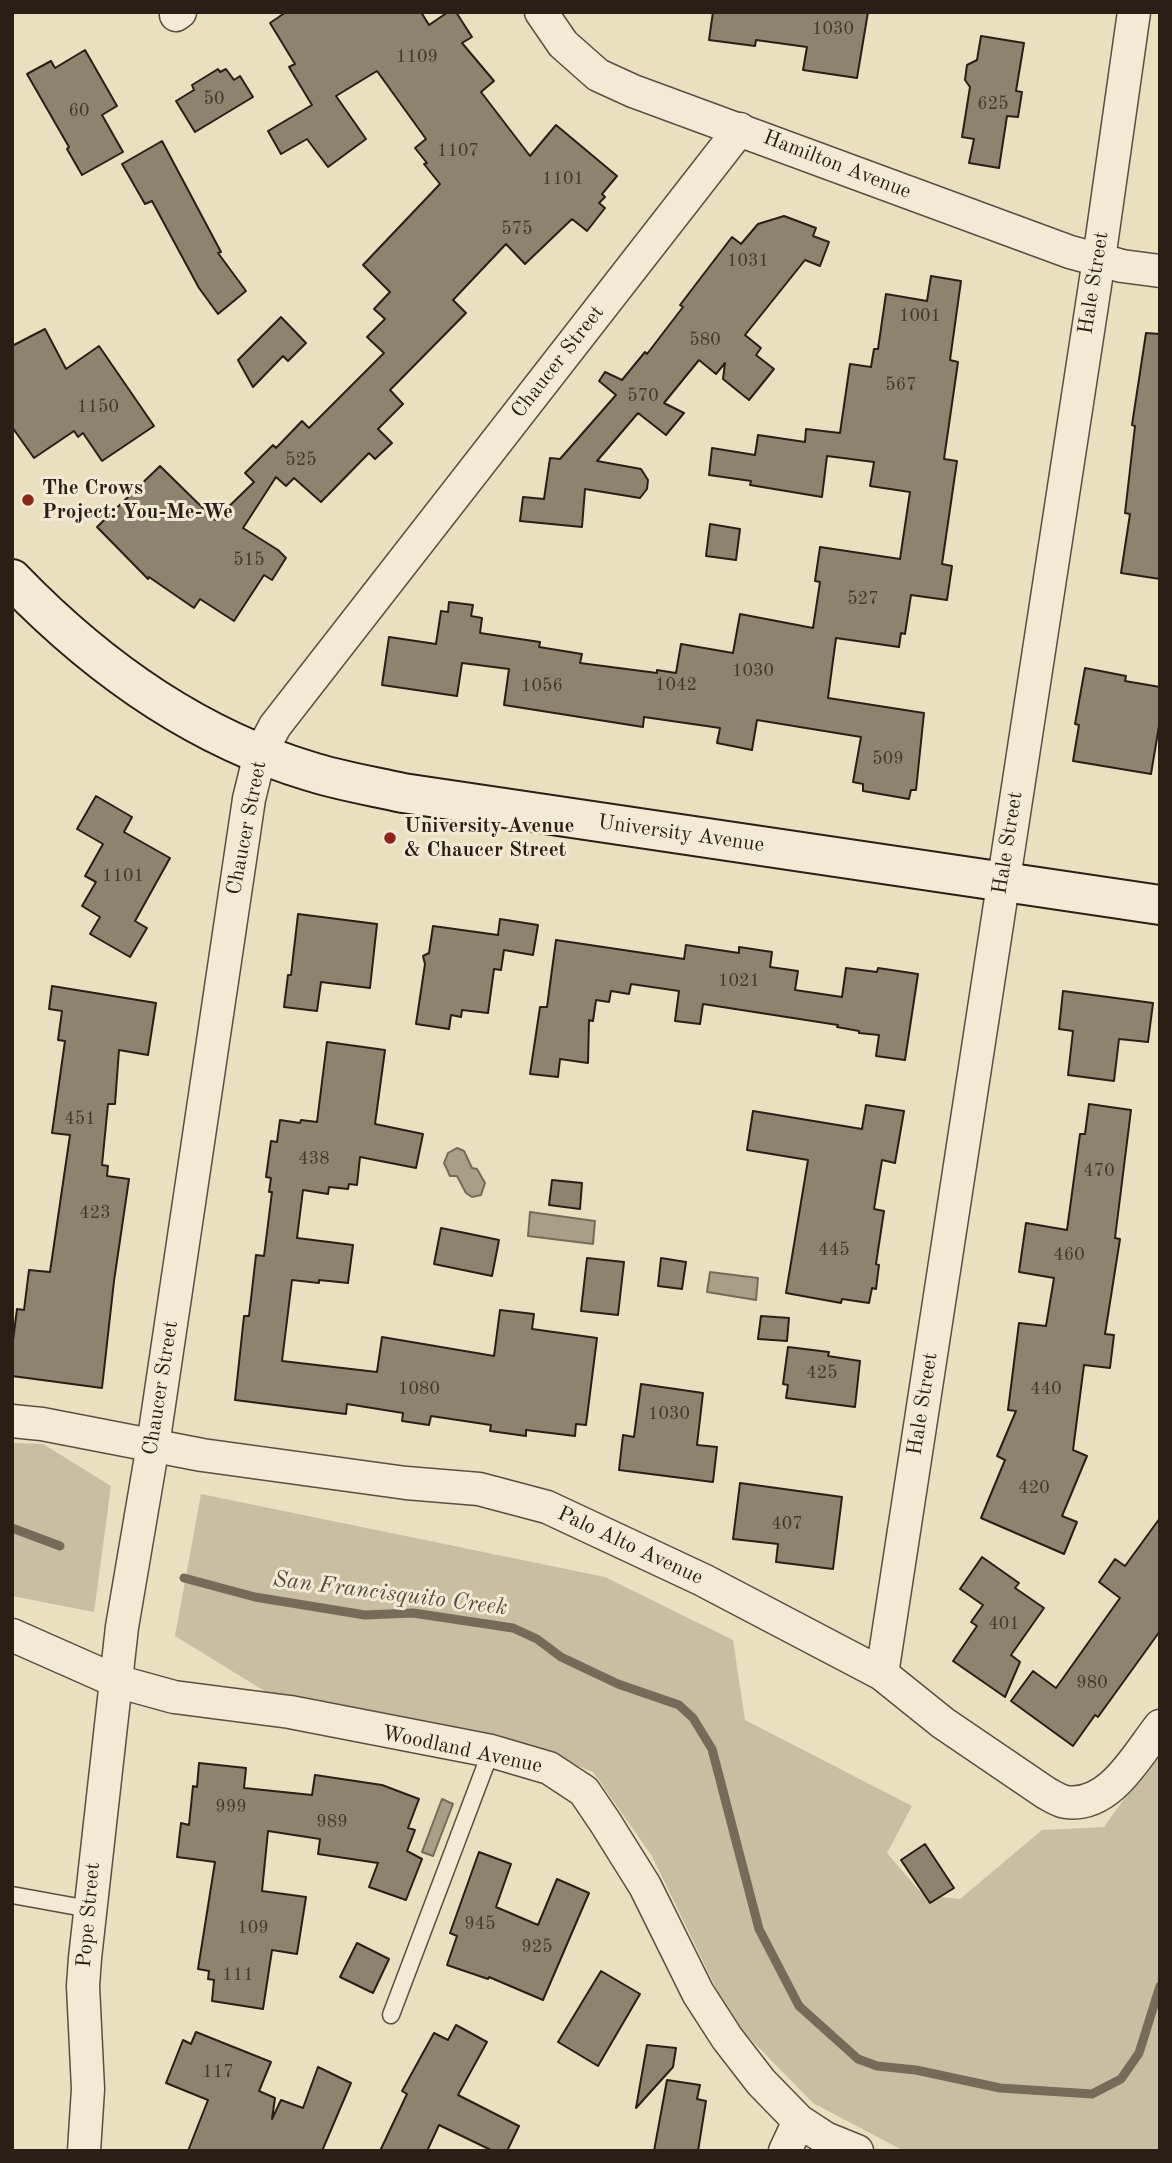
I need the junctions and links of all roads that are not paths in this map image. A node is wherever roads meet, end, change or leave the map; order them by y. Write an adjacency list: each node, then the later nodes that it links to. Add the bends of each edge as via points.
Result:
1 (541, 12): 3 (street, Hamilton Avenue, via 563,44 598,75)
2 (1134, 12): 4 (street, Hale Street)
3 (740, 129): 4 (street, Hamilton Avenue, via 1063,250); 7 (street, Chaucer Street, via 275,726)
4 (1099, 259): 5 (street, Hamilton Avenue); 8 (street, Hale Street)
5 (1160, 271)
6 (12, 579): 7 (main road, University Avenue, via 89,652 130,682 174,711)
7 (261, 754): 8 (main road, University Avenue, via 309,771 403,793); 11 (street, Chaucer Street, via 249,799)
8 (1002, 882): 9 (main road, University Avenue); 13 (street, Hale Street)
9 (1160, 905)
10 (12, 1421): 11 (street, Palo Alto Avenue)
11 (153, 1445): 13 (street, Palo Alto Avenue, via 379,1480 479,1489 547,1507 703,1580); 14 (street, Chaucer Street)
12 (12, 1635): 14 (street, Woodland Avenue)
13 (882, 1674): 15 (street, Palo Alto Avenue, via 943,1723 1063,1801 1081,1802 1112,1787)
14 (117, 1681): 16 (street, Woodland Avenue, via 174,1697 290,1712); 18 (street, Pope Street)
15 (1160, 1726)
16 (491, 1751): 19 (lane); 20 (street, Woodland Avenue, via 549,1768 584,1791 645,1885 698,1993 727,2038)
17 (12, 1895): 18 (lane)
18 (89, 1909): 21 (street, Pope Street, via 83,1978 88,2089)
19 (391, 2015)
20 (799, 2122): 22 (street); 23 (street, Woodland Avenue)
21 (84, 2151)
22 (785, 2151)
23 (857, 2151)

